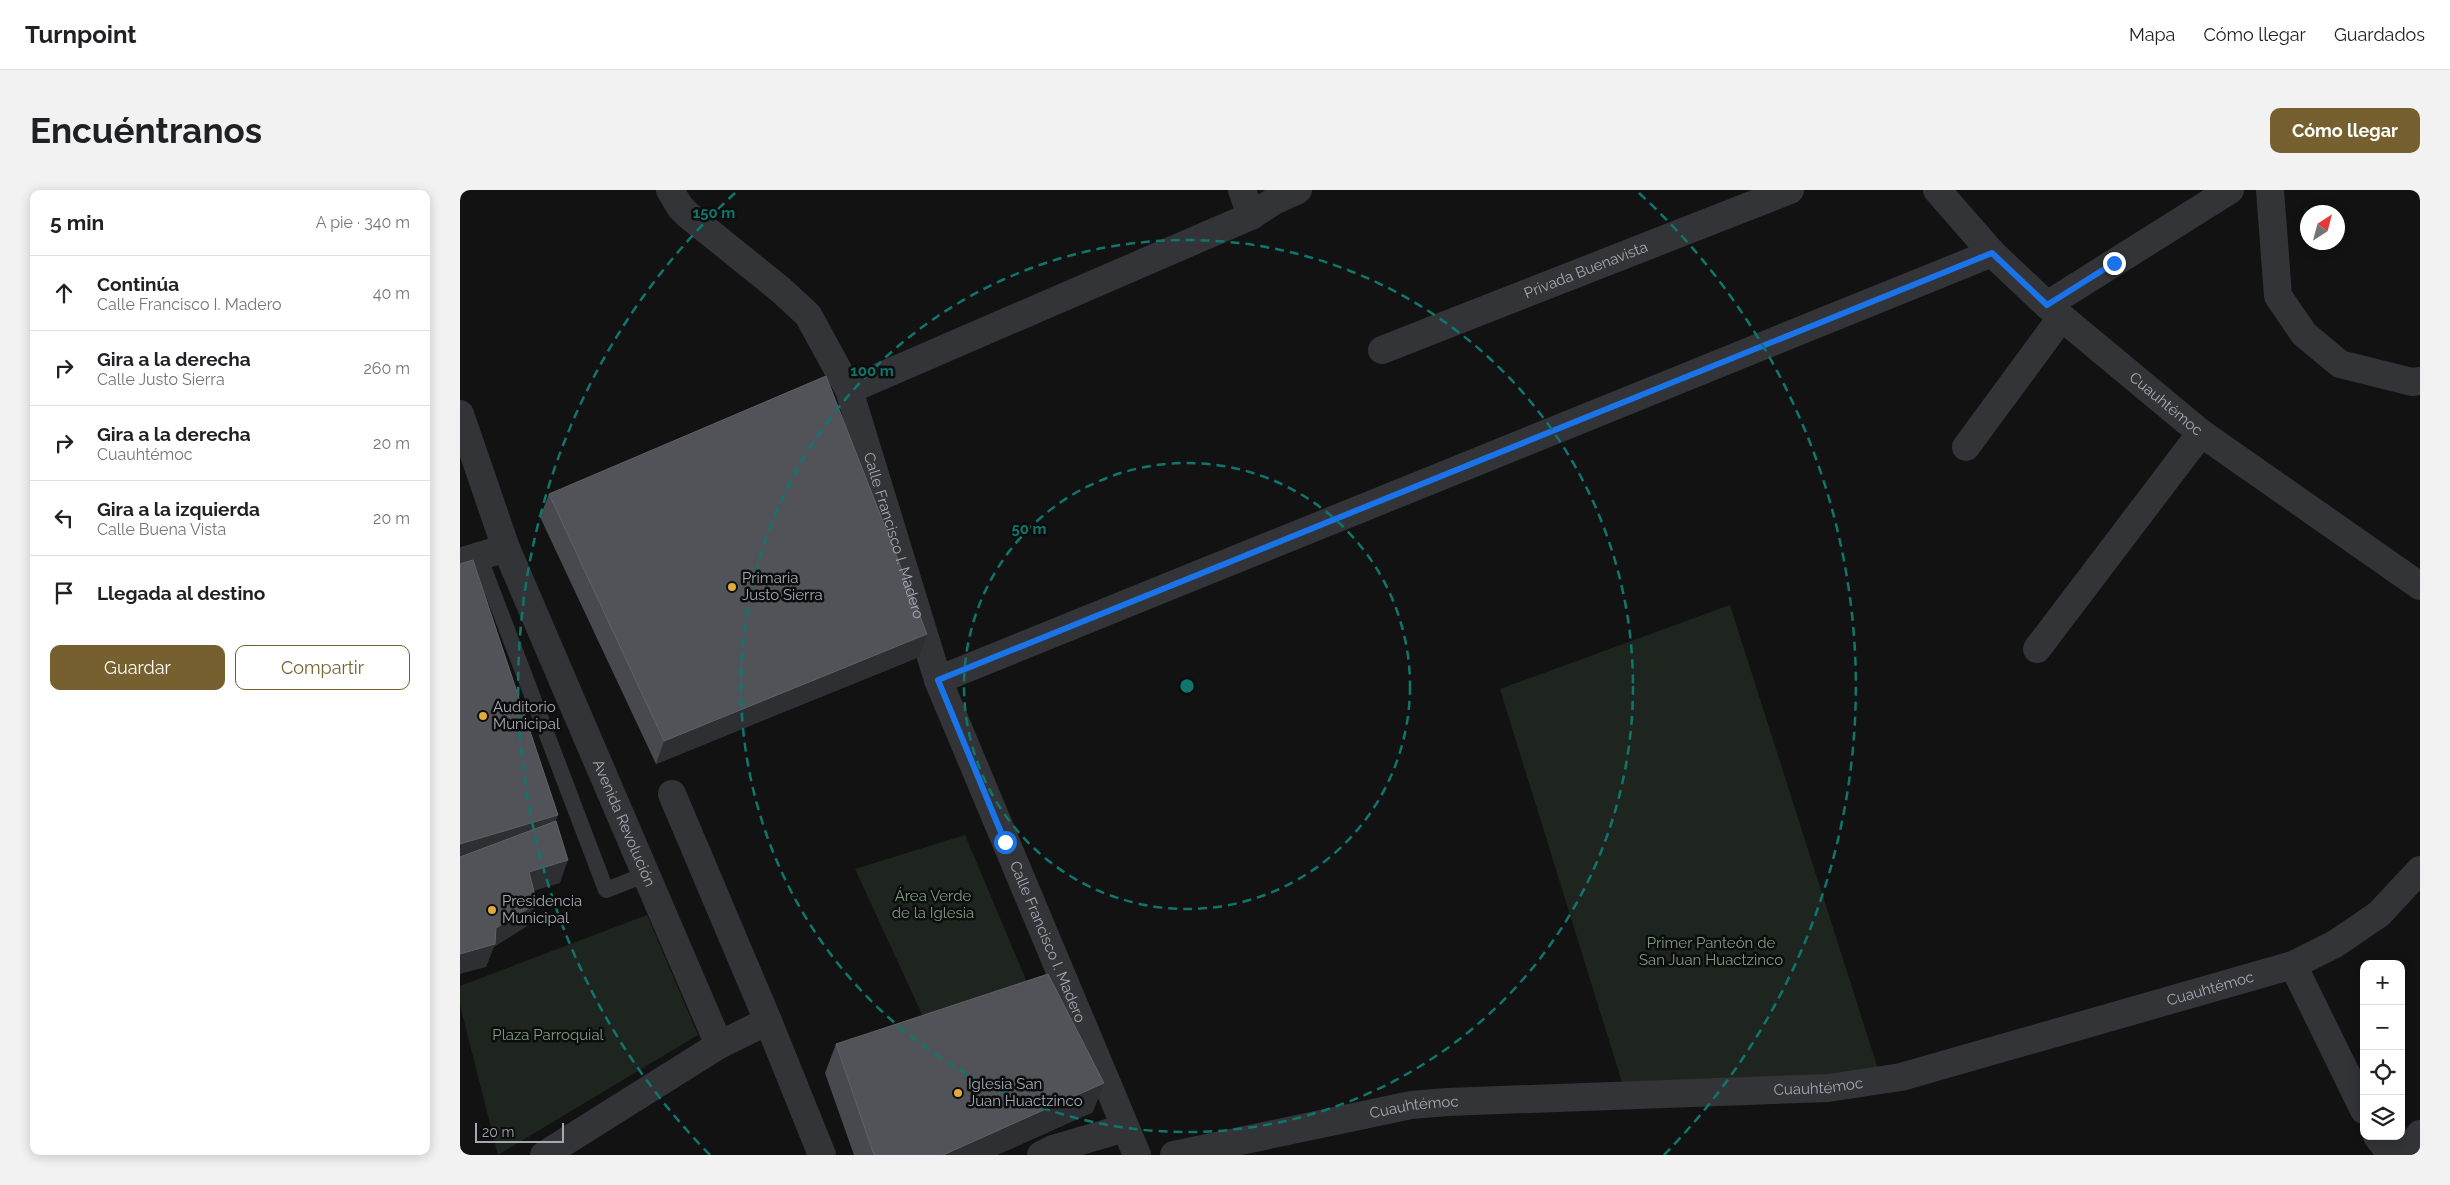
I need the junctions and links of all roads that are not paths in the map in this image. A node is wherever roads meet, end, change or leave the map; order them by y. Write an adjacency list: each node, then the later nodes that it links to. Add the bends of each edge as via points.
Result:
1 (670, 190): 13 (street, Calle Francisco I. Madero, via 688,215 808,315)
2 (1242, 190): 8 (street)
3 (1298, 190): 8 (street)
4 (1790, 190): 11 (street, Privada Buenavista)
5 (1937, 190): 9 (street, Cuauhtémoc)
6 (2230, 190): 10 (street)
7 (2270, 190): 12 (street, via 2278,296 2304,334 2340,364 2412,382)
8 (1252, 216): 13 (street)
9 (1992, 253): 10 (street, Cuauhtémoc); 21 (street)
10 (2054, 311): 15 (street, Cuauhtémoc); 16 (street)
11 (1382, 350)
12 (2420, 381)
13 (849, 390): 21 (street, Calle Francisco I. Madero)
14 (460, 414): 17 (street, Avenida Revolución)
15 (2201, 433): 19 (street, Cuauhtémoc); 20 (street)
16 (1966, 446)
17 (506, 548): 18 (street); 24 (street, Avenida Revolución)
18 (470, 559): 24 (lane, via 606,890)
19 (2420, 586)
20 (2037, 649)
21 (938, 680): 29 (street, Calle Francisco I. Madero)
22 (672, 794): 26 (street)
23 (2420, 870): 25 (street, Cuauhtémoc, via 2379,914 2335,944)
24 (647, 874): 27 (street, Avenida Revolución)
25 (2293, 965): 28 (street); 36 (street, Cuauhtémoc, via 1901,1077 1828,1088 1411,1105)
26 (768, 1021): 27 (street); 33 (street)
27 (719, 1046): 32 (street)
28 (2360, 1102)
29 (1125, 1128): 34 (street); 35 (street, Calle Francisco I. Madero)
30 (2420, 1134): 31 (street, via 2406,1152 2397,1154 2388,1150)
31 (2380, 1140)
32 (544, 1155)
33 (822, 1155)
34 (1041, 1155)
35 (1137, 1155)
36 (1174, 1155)

